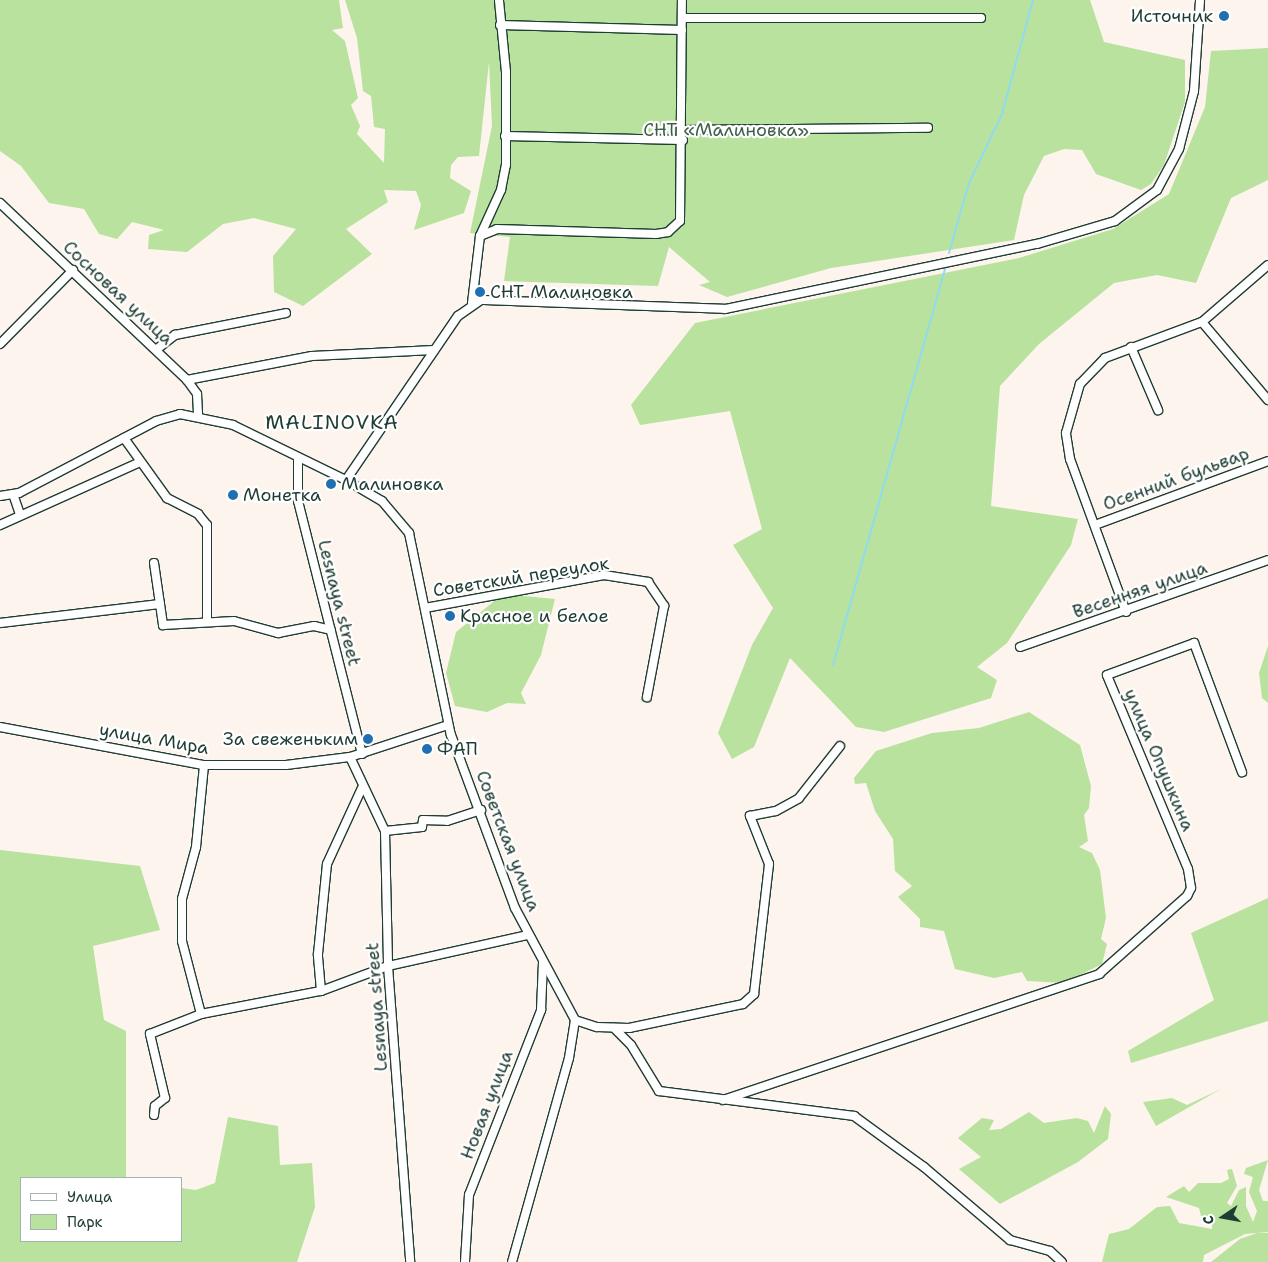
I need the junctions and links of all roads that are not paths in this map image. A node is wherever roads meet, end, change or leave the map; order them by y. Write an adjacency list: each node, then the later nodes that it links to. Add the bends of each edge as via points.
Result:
1 (499, 0): 6 (street)
2 (682, 0): 4 (street)
3 (1200, 0): 16 (street, via 1192,103 1173,164 1142,204 1098,227 725,309 490,299)
4 (682, 18): 5 (street); 7 (street)
5 (981, 18)
6 (500, 25): 7 (street); 10 (street, via 506,72)
7 (682, 30): 9 (street)
8 (928, 128): 9 (street)
9 (684, 130): 11 (street)
10 (505, 136): 11 (street); 13 (street, via 501,190)
11 (684, 140): 13 (street, via 683,213 668,232 508,228)
12 (0, 202): 15 (street, Сосновая улица)
13 (480, 236): 16 (street)
14 (1268, 265): 18 (street)
15 (73, 270): 19 (street); 21 (street, Сосновая улица)
16 (472, 303): 22 (street)
17 (286, 313): 21 (street, via 175,335)
18 (1202, 322): 20 (street); 24 (street)
19 (0, 344)
20 (1131, 347): 25 (street); 36 (street, via 1089,370 1069,412 1066,433 1070,459)
21 (157, 349): 23 (street, Сосновая улица)
22 (434, 350): 23 (street, via 312,356); 31 (street)
23 (187, 380): 26 (street, Сосновая улица, via 197,394)
24 (1268, 400)
25 (1158, 410)
26 (198, 415): 27 (street, Советская улица, via 180,414 156,421); 28 (street, Советская улица, via 232,425)
27 (124, 438): 30 (street); 32 (street, Советская улица)
28 (298, 459): 31 (street, Советская улица); 44 (street, Lesnaya street, via 298,502)
29 (1268, 461): 36 (street, Осенний бульвар)
30 (138, 463): 34 (street); 42 (street, via 167,498 198,514 207,526)
31 (346, 480): 40 (street, Советская улица, via 382,501 409,533)
32 (13, 494): 33 (street, Советская улица); 34 (street)
33 (0, 496)
34 (20, 514): 35 (street)
35 (0, 525)
36 (1095, 525): 41 (street)
37 (1268, 560): 41 (street, Весенняя улица)
38 (154, 563): 39 (street)
39 (160, 604): 42 (street, via 163,625); 43 (street)
40 (425, 608): 46 (street, Советский переулок, via 604,575 648,582 664,606); 47 (street, Советская улица)
41 (1126, 612): 45 (street, Весенняя улица)
42 (207, 621): 44 (street, via 247,623 278,633 314,626)
43 (0, 623)
44 (331, 630): 50 (street, Lesnaya street)
45 (1020, 646)
46 (647, 697)
47 (448, 725): 50 (street, улица Мира); 55 (street, Советская улица)
48 (0, 727): 52 (street, улица Мира)
49 (840, 746): 63 (street, via 799,798 776,811 750,816 769,864 754,994 743,1004)
50 (362, 754): 51 (street, улица Мира)
51 (350, 757): 52 (street, улица Мира, via 286,765); 54 (street, Lesnaya street)
52 (204, 765): 61 (street, via 196,847 182,899 182,942)
53 (1242, 772): 64 (street, улица Опушкина, via 1194,643 1107,675 1183,857 1191,881 1187,896 1099,974)
54 (362, 788): 56 (street, Lesnaya street); 60 (street, via 327,864 318,954)
55 (481, 810): 56 (street, via 447,821 423,820 422,827); 57 (street, Советская улица)
56 (385, 831): 59 (street, Lesnaya street)
57 (528, 935): 58 (street, Советская улица); 59 (street)
58 (543, 960): 62 (street, Советская улица); 67 (street, Новая улица, via 541,1010 469,1195)
59 (388, 966): 60 (street); 66 (street, Lesnaya street)
60 (321, 991): 61 (street)
61 (201, 1014): 65 (street, via 150,1034 165,1098 155,1106)
62 (575, 1020): 63 (street); 68 (street, via 569,1058)
63 (614, 1028): 64 (street, via 630,1045 659,1091)
64 (723, 1100): 69 (street, via 854,1116 924,1167 1010,1240 1050,1251)
65 (154, 1115)
66 (410, 1262)
67 (465, 1262)
68 (512, 1262)
69 (1062, 1262)

